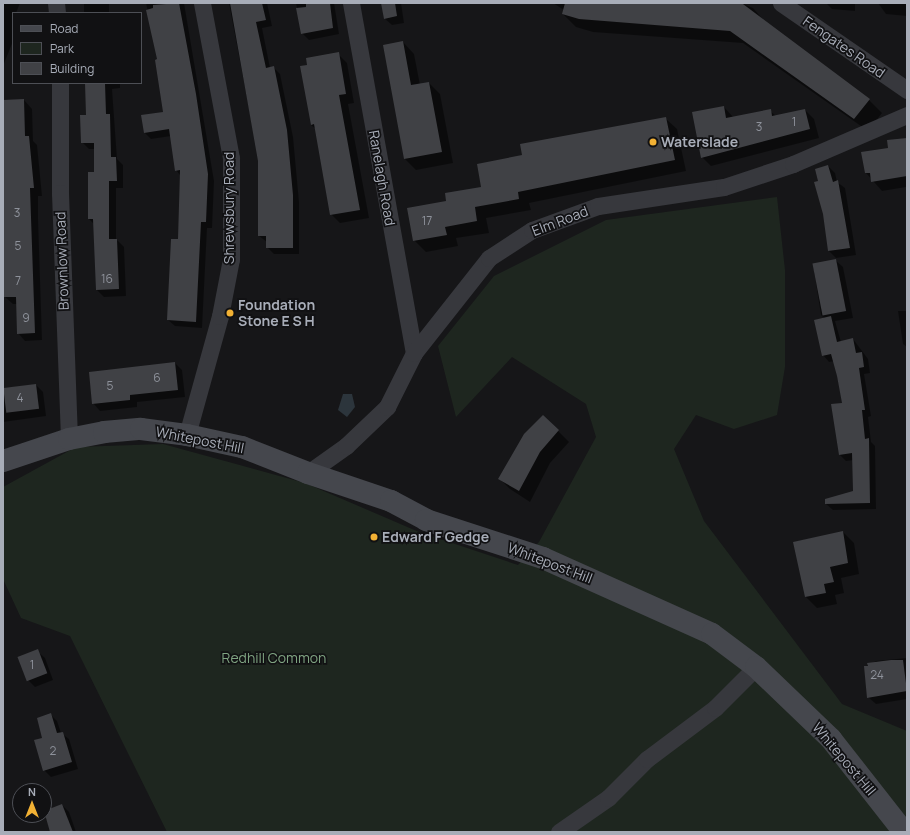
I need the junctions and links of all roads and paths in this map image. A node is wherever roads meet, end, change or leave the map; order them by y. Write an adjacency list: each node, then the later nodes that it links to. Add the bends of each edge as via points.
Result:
1 (202, 3): 8 (street, Shrewsbury Road, via 231,158 231,259 220,316)
2 (351, 3): 7 (street, Ranelagh Road)
3 (780, 3): 5 (street, Fengates Road)
4 (60, 84): 9 (street, Brownlow Road, via 60,193)
5 (907, 90)
6 (907, 116): 7 (street, Elm Road, via 793,164 724,187 598,206 532,230 489,258)
7 (414, 353): 11 (street, Elm Road, via 387,407 346,446)
8 (187, 435): 9 (street, Whitepost Hill, via 141,429); 11 (street, Whitepost Hill, via 242,447)
9 (69, 439): 10 (street, Whitepost Hill)
10 (3, 461)
11 (308, 473): 12 (street, Whitepost Hill, via 391,501 426,520 543,558 602,582 712,634)
12 (756, 667): 13 (street, via 715,708 646,759 608,798); 14 (street, Whitepost Hill, via 831,739)
13 (559, 832)
14 (904, 832)

